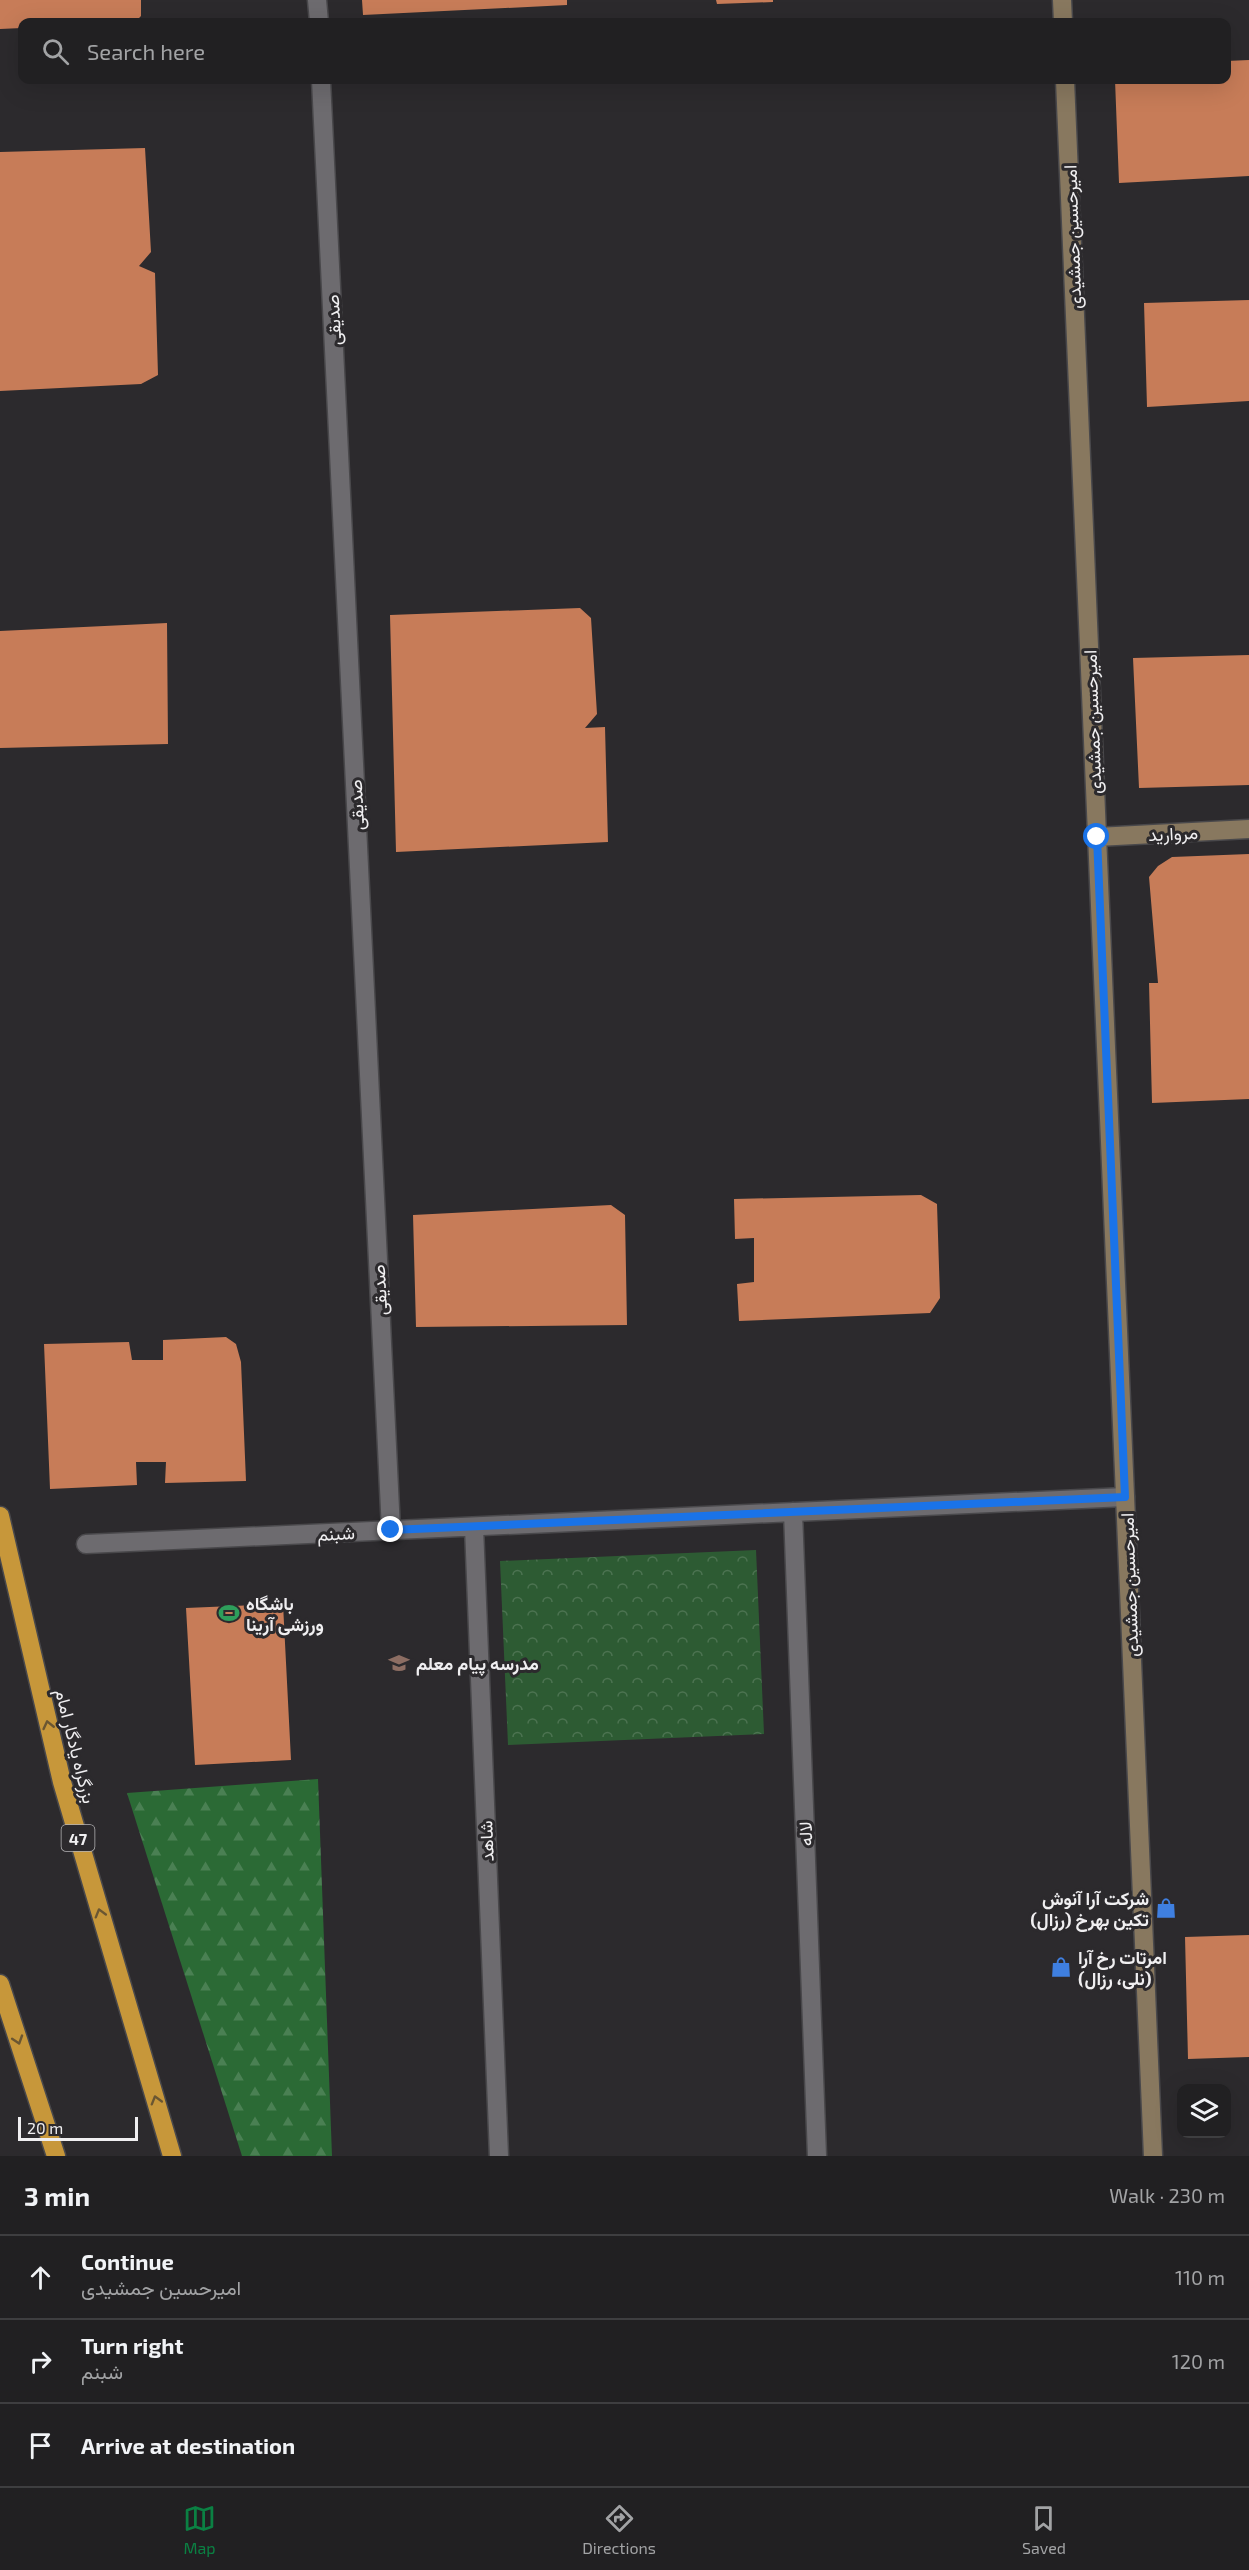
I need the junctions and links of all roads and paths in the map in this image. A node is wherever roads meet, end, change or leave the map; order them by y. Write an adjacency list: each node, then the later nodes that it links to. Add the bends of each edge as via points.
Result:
1 (318, 0): 3 (street)
2 (1062, 0): 4 (street)
3 (319, 18)
4 (1063, 18)
5 (321, 84): 13 (street, صدیقی)
6 (1065, 84): 8 (street, امیرحسین جمشیدی)
7 (1249, 829): 8 (street, مروارید)
8 (1097, 837): 9 (street, امیرحسین جمشیدی)
9 (1125, 1497): 10 (street, شبنم); 20 (street, امیرحسین جمشیدی)
10 (793, 1512): 12 (street, شبنم); 19 (street, لاله)
11 (0, 1516): 17 (highway, بزرگراه یادگار امام / 47, one-way to 11, via 62,1782)
12 (474, 1527): 13 (street, شبنم); 18 (street, شاهد)
13 (391, 1530): 14 (street, شبنم)
14 (86, 1544)
15 (0, 1984): 16 (highway, one-way to 16)
16 (56, 2156)
17 (172, 2156)
18 (499, 2156)
19 (817, 2156)
20 (1154, 2156)

